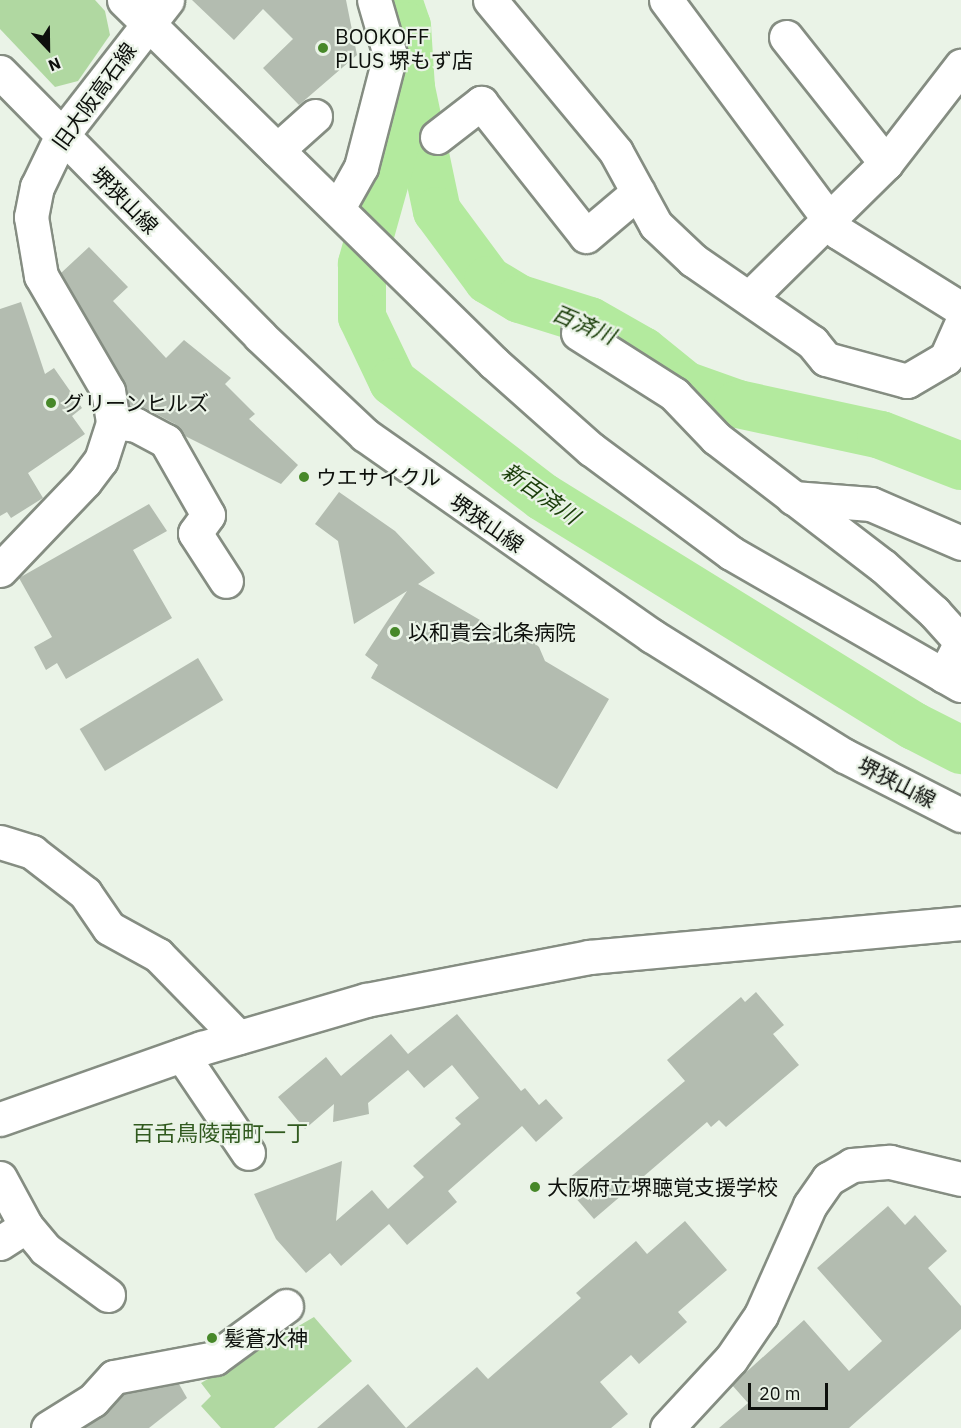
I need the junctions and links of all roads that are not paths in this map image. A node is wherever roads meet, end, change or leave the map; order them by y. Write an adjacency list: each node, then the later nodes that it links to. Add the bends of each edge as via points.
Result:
1 (124, 0): 6 (street)
2 (167, 0): 6 (street, 旧大阪高石線)
3 (375, 0): 16 (street, via 390,55)
4 (490, 0): 15 (street, via 616,152)
5 (666, 0): 17 (street)
6 (146, 25): 11 (street, 旧大阪高石線); 13 (street)
7 (786, 37): 14 (street)
8 (961, 66): 14 (street)
9 (0, 72): 11 (street, 堺狭山線)
10 (315, 116): 13 (street)
11 (62, 135): 22 (street, 旧大阪高石線, via 37,187 31,217 35,257 58,312 108,391); 28 (street, 堺狭山線, via 260,336 365,435 652,636 845,756)
12 (437, 137): 15 (street, via 482,103 586,236)
13 (277, 150): 16 (street)
14 (886, 163): 17 (street)
15 (638, 192): 18 (street, via 656,225 693,260)
16 (345, 214): 27 (street, via 591,449 686,522 866,634)
17 (830, 222): 18 (street); 19 (street, via 838,232)
18 (748, 298): 20 (street, via 812,342 826,359 907,381 946,358)
19 (961, 309)
20 (961, 324)
21 (578, 333): 23 (street, via 674,394 716,438)
22 (113, 422): 25 (street, 旧大阪高石線, via 101,460 85,481); 26 (street, via 136,425 166,441 208,515 195,533)
23 (793, 498): 24 (street, via 871,504); 27 (street, via 883,566 961,642)
24 (961, 543)
25 (0, 570)
26 (226, 581)
27 (953, 680)
28 (961, 814)
29 (0, 842): 31 (street, via 32,852 85,893 109,928 159,954)
30 (961, 923): 31 (street, via 589,957 366,1000)
31 (238, 1037): 32 (street)
32 (182, 1055): 33 (street); 34 (street)
33 (0, 1119)
34 (248, 1153)
35 (0, 1178): 37 (street)
36 (961, 1179): 41 (street, via 890,1162 852,1165 828,1179 810,1205 760,1315 731,1359)
37 (13, 1234): 38 (street, via 45,1249)
38 (108, 1295)
39 (286, 1306): 40 (street, via 215,1358 114,1377 93,1400)
40 (48, 1428)
41 (667, 1428)

